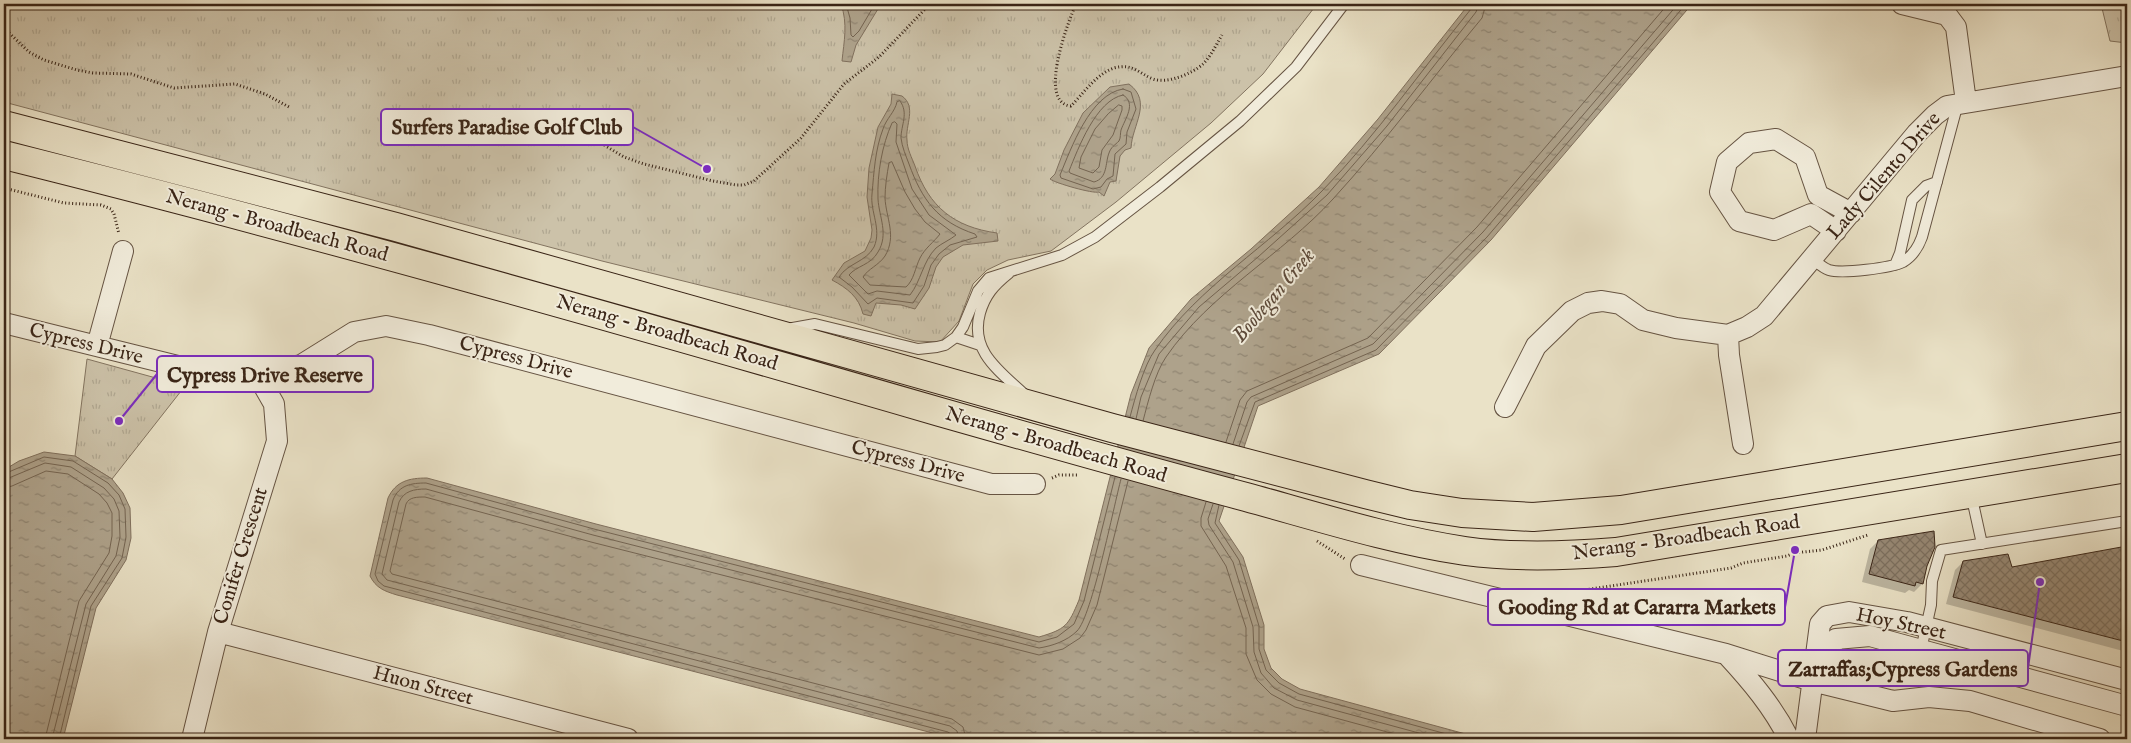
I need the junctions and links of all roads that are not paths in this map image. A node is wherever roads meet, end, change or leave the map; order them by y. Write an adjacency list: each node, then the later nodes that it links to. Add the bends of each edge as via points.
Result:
1 (1344, 4): 13 (lane, via 1296,67 1240,121 1160,187 1095,237 1062,255)
2 (1903, 4): 4 (street, via 1947,15 1956,27)
3 (2127, 76): 4 (street, Lady Cilento Drive)
4 (1962, 102): 7 (lane); 8 (street, Lady Cilento Drive, via 1947,106 1935,115)
5 (4, 125): 15 (main road, Nerang - Broadbeach Road, via 396,227)
6 (4, 155): 27 (main road, Nerang - Broadbeach Road, via 527,293 1094,467 1241,496 1436,546 1556,556 1616,552)
7 (1937, 182): 12 (lane, via 1918,247 1904,261); 12 (lane, via 1926,186 1912,200)
8 (1851, 213): 9 (street, Lady Cilento Drive); 9 (street, via 1818,195 1805,157 1776,139 1749,143 1727,162 1720,192 1739,221 1774,230 1811,214)
9 (1836, 231): 11 (street, Lady Cilento Drive)
10 (123, 250): 19 (street)
11 (1813, 259): 12 (lane, via 1834,271); 16 (street, Lady Cilento Drive, via 1764,316)
12 (1894, 265)
13 (1012, 271): 17 (lane, via 994,275 982,284); 18 (lane, via 988,292 977,322)
14 (4, 323): 19 (street, Cypress Drive)
15 (768, 332): 17 (lane, via 815,324 918,349 937,348); 21 (main road, Nerang - Broadbeach Road)
16 (1728, 335): 22 (street, via 1643,320 1620,304 1602,300 1588,303 1572,311 1536,346); 24 (street, via 1728,355)
17 (956, 337): 18 (lane)
18 (980, 345): 21 (lane, via 992,366)
19 (97, 346): 20 (street, Cypress Drive, via 230,379)
20 (258, 376): 26 (street, Cypress Drive, via 301,365 354,332 386,326 990,484); 32 (street, Conifer Crescent, via 274,404 277,441)
21 (1036, 406): 23 (main road, Nerang - Broadbeach Road, via 1410,505 1500,516 1558,517 1621,510)
22 (1505, 407)
23 (2127, 426)
24 (1743, 444)
25 (2127, 468): 27 (main road, Nerang - Broadbeach Road)
26 (1035, 484)
27 (1971, 494): 29 (lane)
28 (2127, 521): 29 (lane)
29 (1982, 544): 31 (lane, via 1941,550 1932,581)
30 (1361, 565): 34 (street)
31 (1926, 628): 33 (lane); 35 (street, Hoy Street); 36 (street, Hoy Street, via 1848,612 1827,616 1820,624)
32 (218, 632): 38 (street, Conifer Crescent); 39 (street, Huon Street)
33 (1921, 650): 36 (street, Hoy Street, via 1870,636 1836,639); 37 (street, Hoy Street)
34 (1726, 654): 36 (street); 40 (street, via 1760,693)
35 (2127, 680)
36 (1812, 681): 41 (street, Hoy Street); 42 (street, via 1893,700 1929,697 1970,701)
37 (2127, 706)
38 (192, 739)
39 (628, 739)
40 (1789, 739)
41 (1805, 739)
42 (2100, 739)

